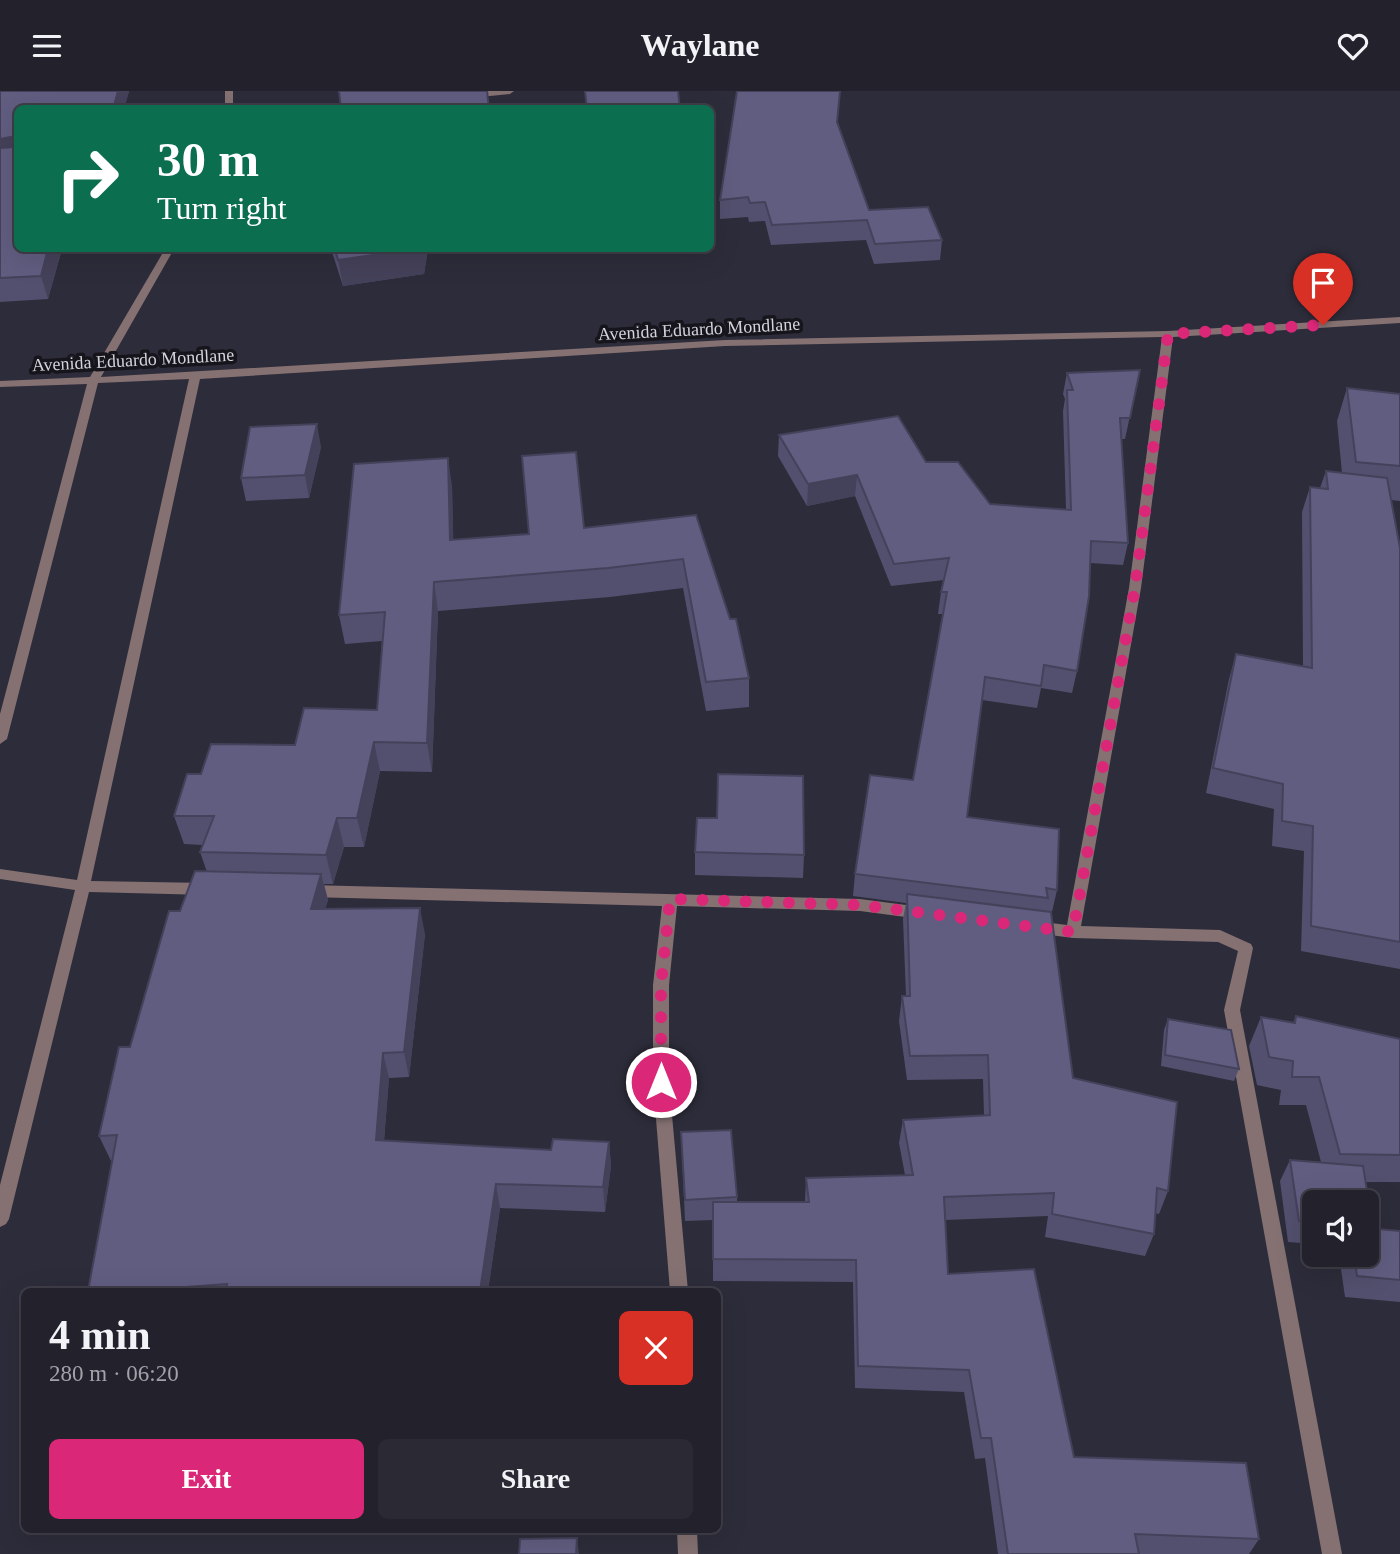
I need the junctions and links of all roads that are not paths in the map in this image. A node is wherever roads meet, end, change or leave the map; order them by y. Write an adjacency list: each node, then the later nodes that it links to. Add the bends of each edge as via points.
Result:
1 (510, 91): 2 (street)
2 (457, 97)
3 (167, 252): 7 (street)
4 (1400, 320): 5 (street, Avenida Eduardo Mondlane)
5 (1168, 334): 6 (street, Avenida Eduardo Mondlane, via 725,343); 17 (street, via 1135,588)
6 (195, 376): 7 (street, Avenida Eduardo Mondlane); 11 (street)
7 (94, 379): 8 (street, Avenida Eduardo Mondlane); 9 (street)
8 (0, 384)
9 (0, 739)
10 (0, 874): 11 (street)
11 (83, 886): 12 (street); 18 (street)
12 (223, 889)
13 (293, 891): 14 (street)
14 (670, 899): 15 (street, via 860,905); 19 (street, via 661,985 661,1082)
15 (940, 915)
16 (1020, 925): 17 (street)
17 (1073, 932): 22 (street, via 1220,936 1246,948 1232,1010)
18 (0, 1219)
19 (679, 1288)
20 (687, 1533): 21 (street)
21 (688, 1554)
22 (1332, 1554)

